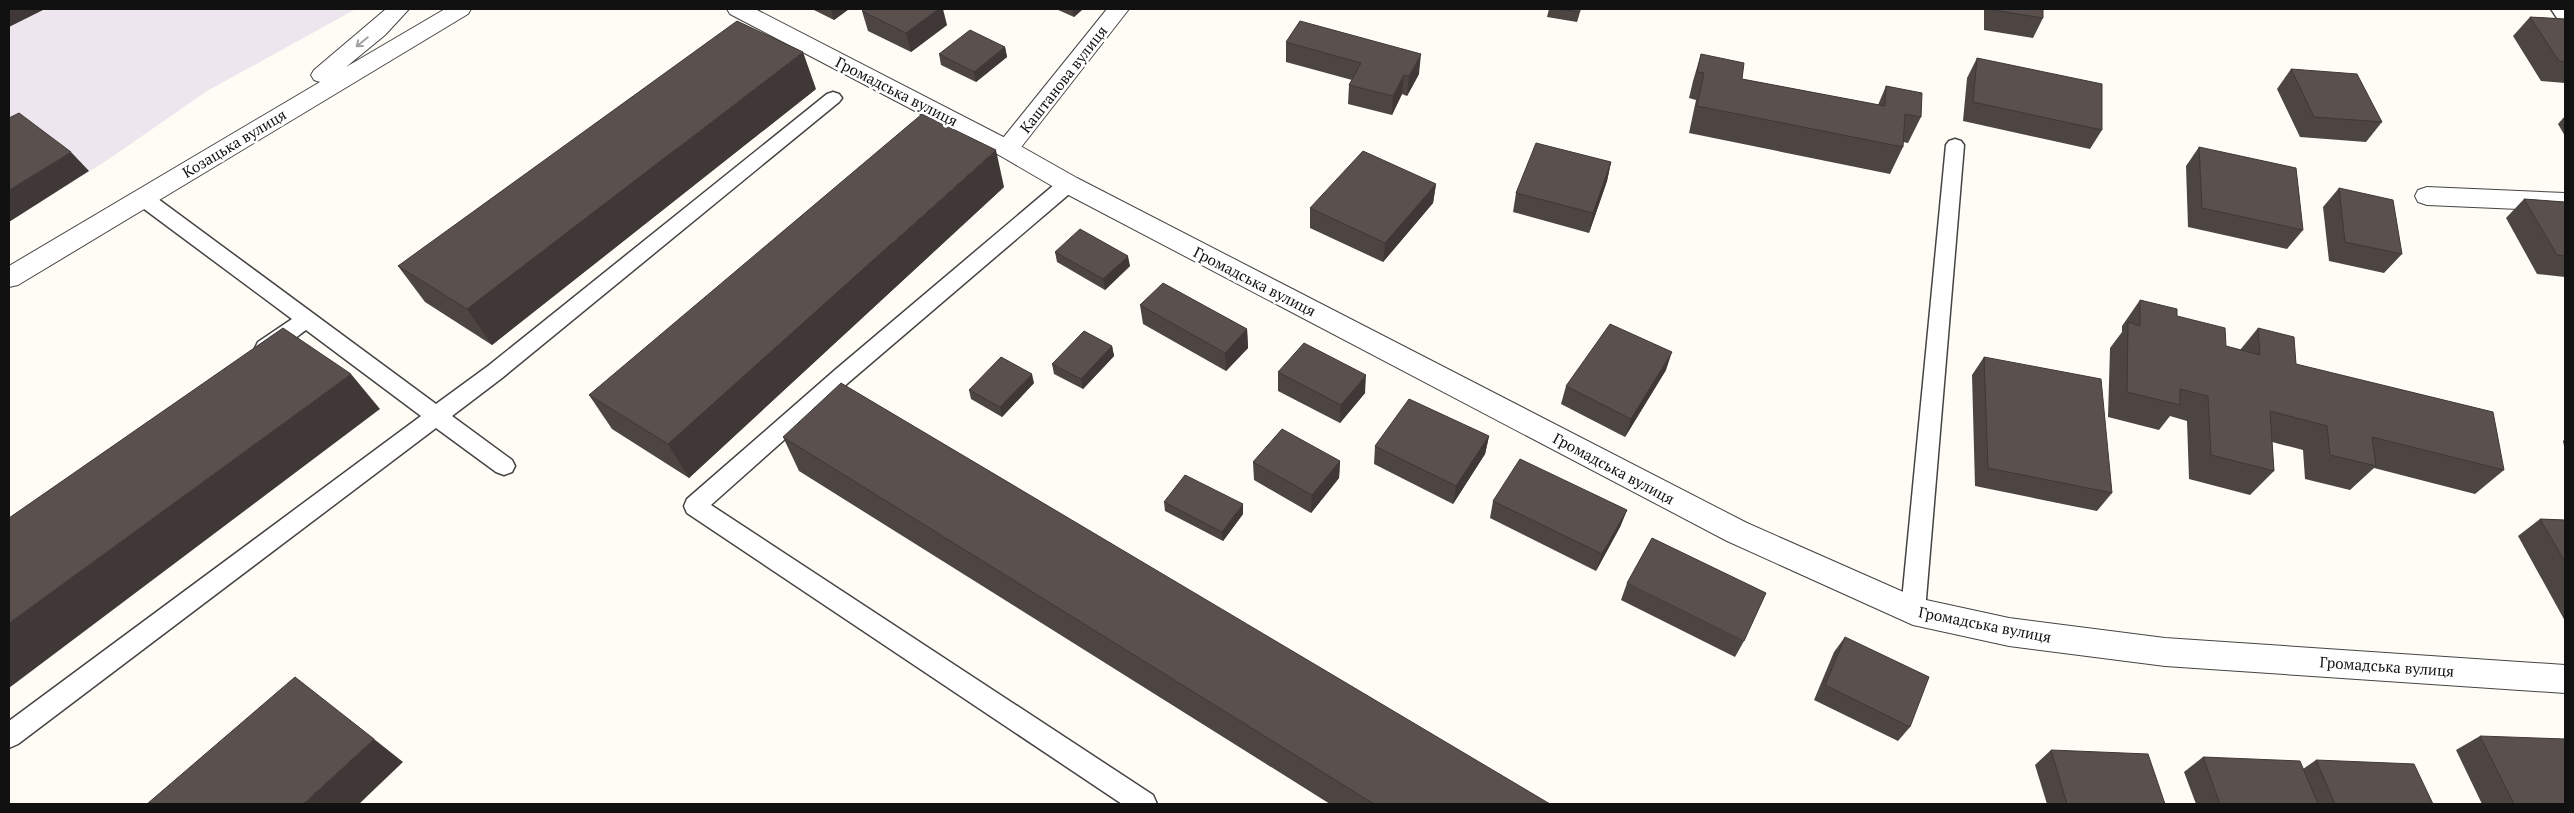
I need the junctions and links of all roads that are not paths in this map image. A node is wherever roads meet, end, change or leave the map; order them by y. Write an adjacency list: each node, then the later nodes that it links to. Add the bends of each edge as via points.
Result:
1 (398, 9): 8 (street, one-way to 8)
2 (460, 9): 8 (street, Козацька вулиця)
3 (738, 9): 10 (street, Громадська вулиця)
4 (1118, 9): 10 (street, Каштанова вулиця)
5 (2559, 9): 6 (lane)
6 (2565, 17)
7 (833, 98): 18 (lane)
8 (255, 130): 13 (street, Козацька вулиця)
9 (1955, 145): 20 (lane)
10 (1007, 149): 11 (street, Громадська вулиця)
11 (1068, 184): 20 (street, Громадська вулиця, via 1737,532); 23 (lane, via 695,506)
12 (2428, 196): 14 (street)
13 (143, 198): 15 (street, Козацька вулиця); 16 (lane)
14 (2565, 202)
15 (9, 278)
16 (307, 319): 17 (lane); 18 (lane)
17 (251, 358)
18 (436, 417): 19 (lane); 22 (lane)
19 (504, 466)
20 (1913, 611): 21 (street, Громадська вулиця, via 2009,632 2165,652)
21 (2565, 679)
22 (9, 736)
23 (1144, 804)

